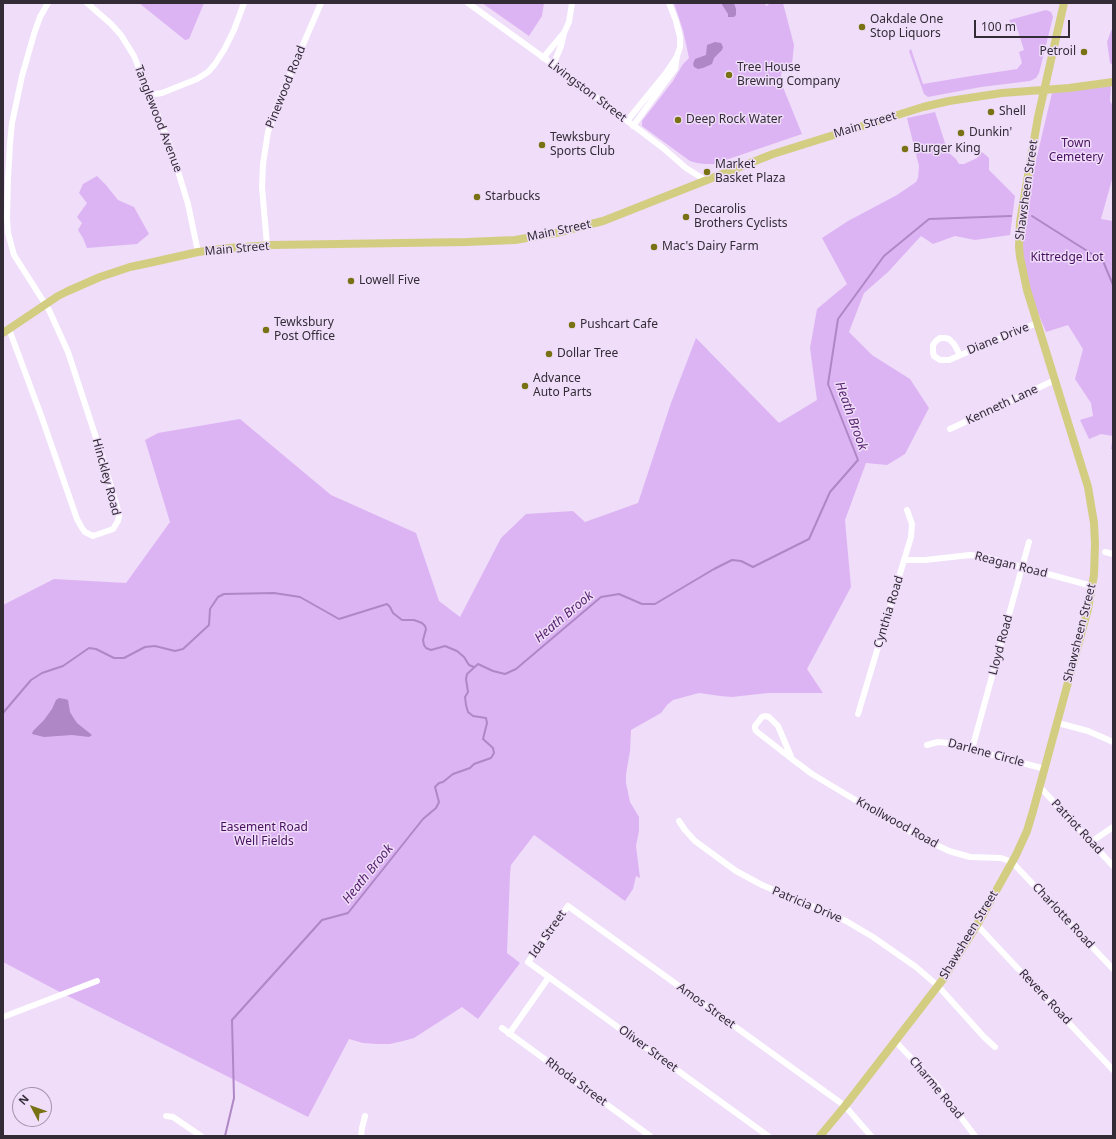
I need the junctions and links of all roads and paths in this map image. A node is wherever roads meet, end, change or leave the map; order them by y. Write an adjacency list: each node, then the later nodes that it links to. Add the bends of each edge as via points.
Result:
1 (48, 3): 21 (street, via 34,34 12,123 7,218 14,255)
2 (87, 3): 15 (street, Tanglewood Avenue, via 121,35 134,56)
3 (244, 3): 15 (street, via 224,50 208,72 162,93)
4 (321, 3): 19 (street, Pinewood Road, via 277,105 264,148 262,180)
5 (468, 3): 11 (street, Livingston Street)
6 (572, 3): 9 (street)
7 (669, 3): 10 (street, via 680,37)
8 (1064, 3): 14 (main road, Shawsheen Street)
9 (564, 33): 11 (street); 12 (street)
10 (677, 56): 16 (street); 17 (street, via 675,70)
11 (543, 58): 12 (street, Livingston Street)
12 (553, 65): 16 (street, Livingston Street)
13 (1113, 82): 14 (main road, Main Street)
14 (1044, 89): 18 (main road, Main Street, via 922,107 773,154); 22 (main road, Shawsheen Street, via 1019,236 1024,278)
15 (149, 92): 20 (street, Tanglewood Avenue, via 171,148 188,204)
16 (628, 121): 17 (street, Livingston Street)
17 (633, 126): 18 (street, Livingston Street)
18 (705, 180): 19 (main road, Main Street, via 603,221 576,229 515,240)
19 (267, 245): 20 (main road, Main Street)
20 (198, 252): 21 (main road, Main Street, via 107,274)
21 (46, 304): 23 (main road, Main Street); 23 (street, Hinckley Road, via 68,352 113,490 119,516 113,528 93,536 85,532 77,519 42,418)
22 (1037, 323): 24 (street, Diane Drive); 25 (main road, Shawsheen Street)
23 (6, 331)
24 (960, 355): 24 (street, Diane Drive, via 940,360 933,354 933,345 940,338 949,339)
25 (1055, 380): 26 (street, Kenneth Lane); 33 (main road, Shawsheen Street, via 1088,487 1095,533)
26 (950, 429)
27 (907, 510): 31 (street, Cynthia Road, via 912,530)
28 (1029, 542): 32 (street, Lloyd Road)
29 (1105, 552): 30 (street)
30 (1113, 554)
31 (904, 560): 32 (street, Reagan Road, via 970,555); 34 (street, Cynthia Road)
32 (1022, 567): 33 (street, Reagan Road); 38 (street, Lloyd Road)
33 (1092, 586): 35 (main road, Shawsheen Street)
34 (858, 714)
35 (1058, 723): 36 (street, via 1088,731); 40 (main road, Shawsheen Street)
36 (1113, 742)
37 (927, 744): 38 (street, Darlene Circle, via 943,742)
38 (972, 749): 40 (street, Darlene Circle)
39 (792, 759): 39 (street, Knollwood Road, via 779,728 768,717 762,717 756,723 755,730); 45 (street, Knollwood Road, via 828,784 934,844 970,857 1001,858)
40 (1046, 768): 41 (main road, Shawsheen Street)
41 (1040, 788): 44 (street, Patriot Road); 45 (main road, Shawsheen Street, via 1027,831)
42 (679, 821): 53 (street, Patricia Drive, via 695,841 736,871 860,929 916,967)
43 (1113, 827): 44 (street)
44 (1092, 842): 46 (street, Patriot Road)
45 (1012, 862): 48 (main road, Shawsheen Street); 50 (street, Charlotte Road)
46 (1113, 866)
47 (568, 906): 49 (street, Ida Street); 60 (street, Amos Street)
48 (977, 925): 53 (main road, Shawsheen Street); 59 (street, Revere Road)
49 (528, 962): 51 (street, Oliver Street)
50 (1113, 970)
51 (549, 977): 56 (street); 66 (street, Oliver Street)
52 (97, 981): 54 (street)
53 (938, 986): 57 (main road, Shawsheen Street); 58 (street, Patricia Drive)
54 (3, 1017)
55 (502, 1028): 56 (street, Rhoda Street)
56 (509, 1034): 65 (street, Rhoda Street)
57 (895, 1041): 60 (main road, Shawsheen Street); 69 (street, Charme Road, via 935,1083)
58 (995, 1047)
59 (1113, 1070)
60 (845, 1106): 67 (main road, Shawsheen Street); 68 (street, Amos Street)
61 (166, 1116): 63 (street, via 174,1118)
62 (365, 1116): 64 (street)
63 (201, 1136)
64 (361, 1136)
65 (650, 1136)
66 (768, 1136)
67 (820, 1136)
68 (871, 1136)
69 (975, 1136)

